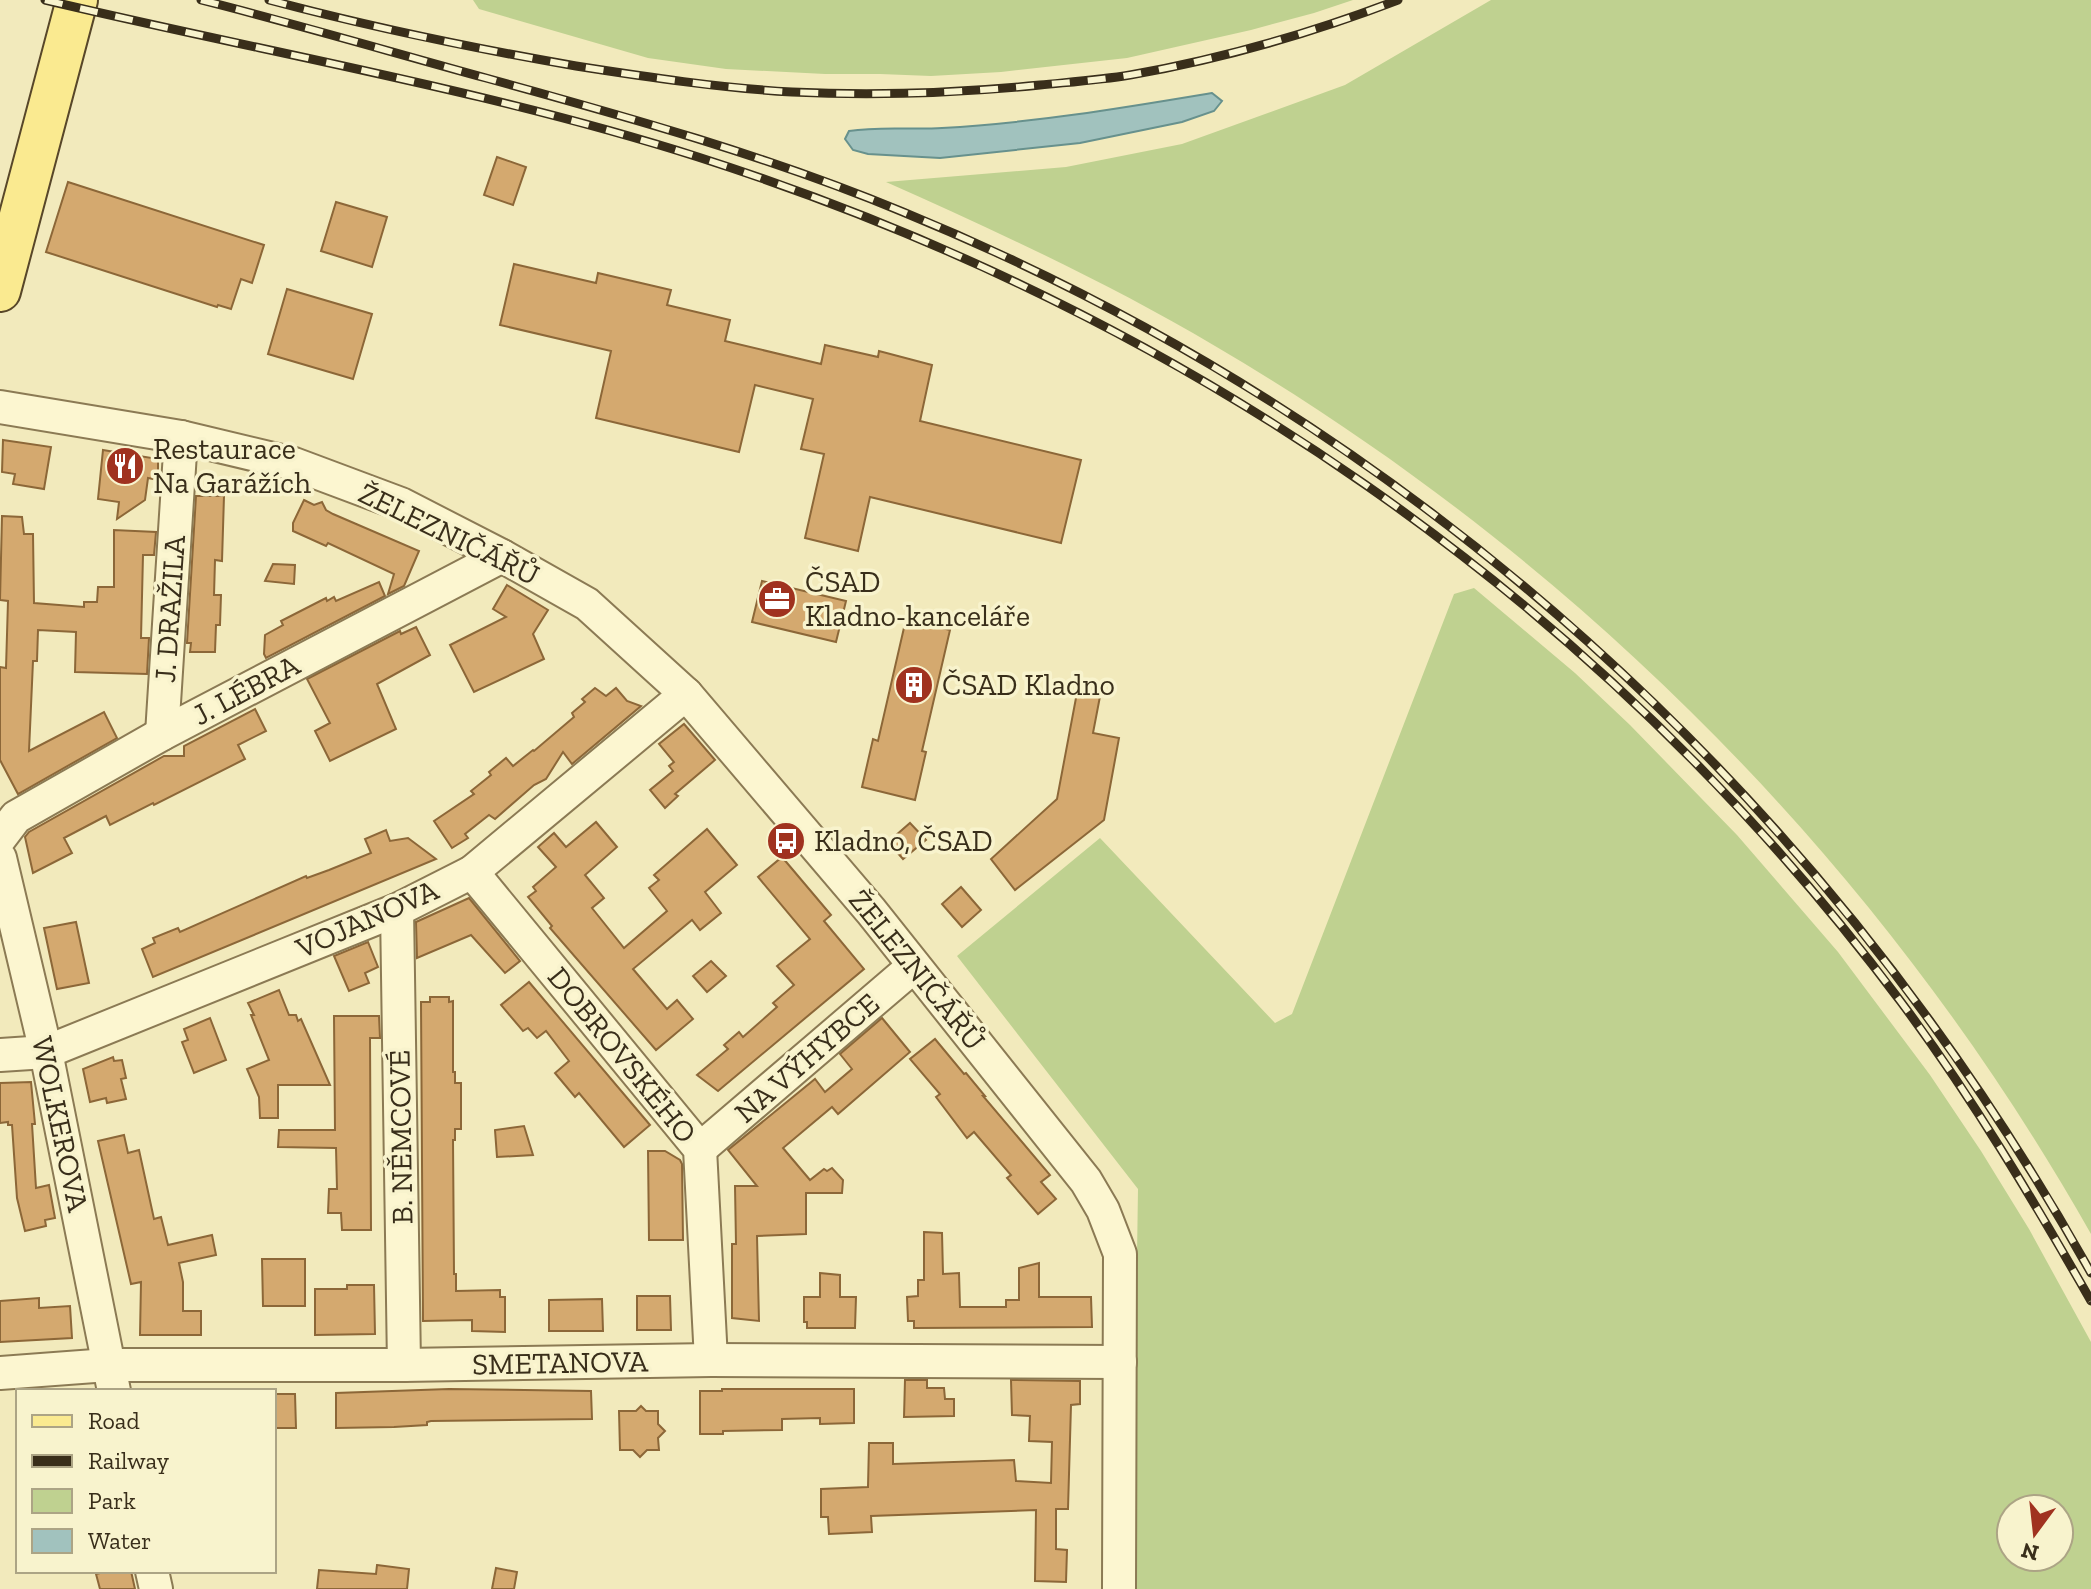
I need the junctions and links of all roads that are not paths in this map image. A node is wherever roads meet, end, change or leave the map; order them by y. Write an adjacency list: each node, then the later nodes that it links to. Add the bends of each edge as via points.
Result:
1 (77, 0): 2 (main road)
2 (0, 291)
3 (0, 407): 4 (street, ŽELEZNIČÁŘŮ)
4 (181, 437): 5 (street, ŽELEZNIČÁŘŮ, via 294,464 401,504); 7 (street, J. DRAŽILA)
5 (502, 556): 6 (street, ŽELEZNIČÁŘŮ, via 587,604); 7 (street, J. LÉBRA)
6 (686, 694): 10 (street, VOJANOVA); 12 (street, ŽELEZNIČÁŘŮ)
7 (162, 734): 8 (street, J. LÉBRA, via 16,817)
8 (0, 838)
9 (0, 858): 13 (street, WOLKEROVA)
10 (472, 872): 11 (street, VOJANOVA); 15 (street, DOBROVSKÉHO)
11 (397, 910): 13 (street, VOJANOVA); 18 (street, B. NĚMCOVÉ)
12 (914, 966): 15 (street, NA VÝHYBCE); 17 (street, ŽELEZNIČÁŘŮ, via 1086,1181 1103,1210 1120,1254)
13 (46, 1052): 14 (street, VOJANOVA); 20 (street, WOLKEROVA)
14 (0, 1055)
15 (700, 1149): 16 (street, DOBROVSKÉHO)
16 (711, 1360): 17 (street, SMETANOVA); 18 (street, SMETANOVA)
17 (1120, 1362): 21 (street, ŽELEZNIČÁŘŮ)
18 (404, 1365): 20 (street, SMETANOVA)
19 (0, 1373): 20 (street, SMETANOVA)
20 (111, 1378)
21 (1119, 1589)

